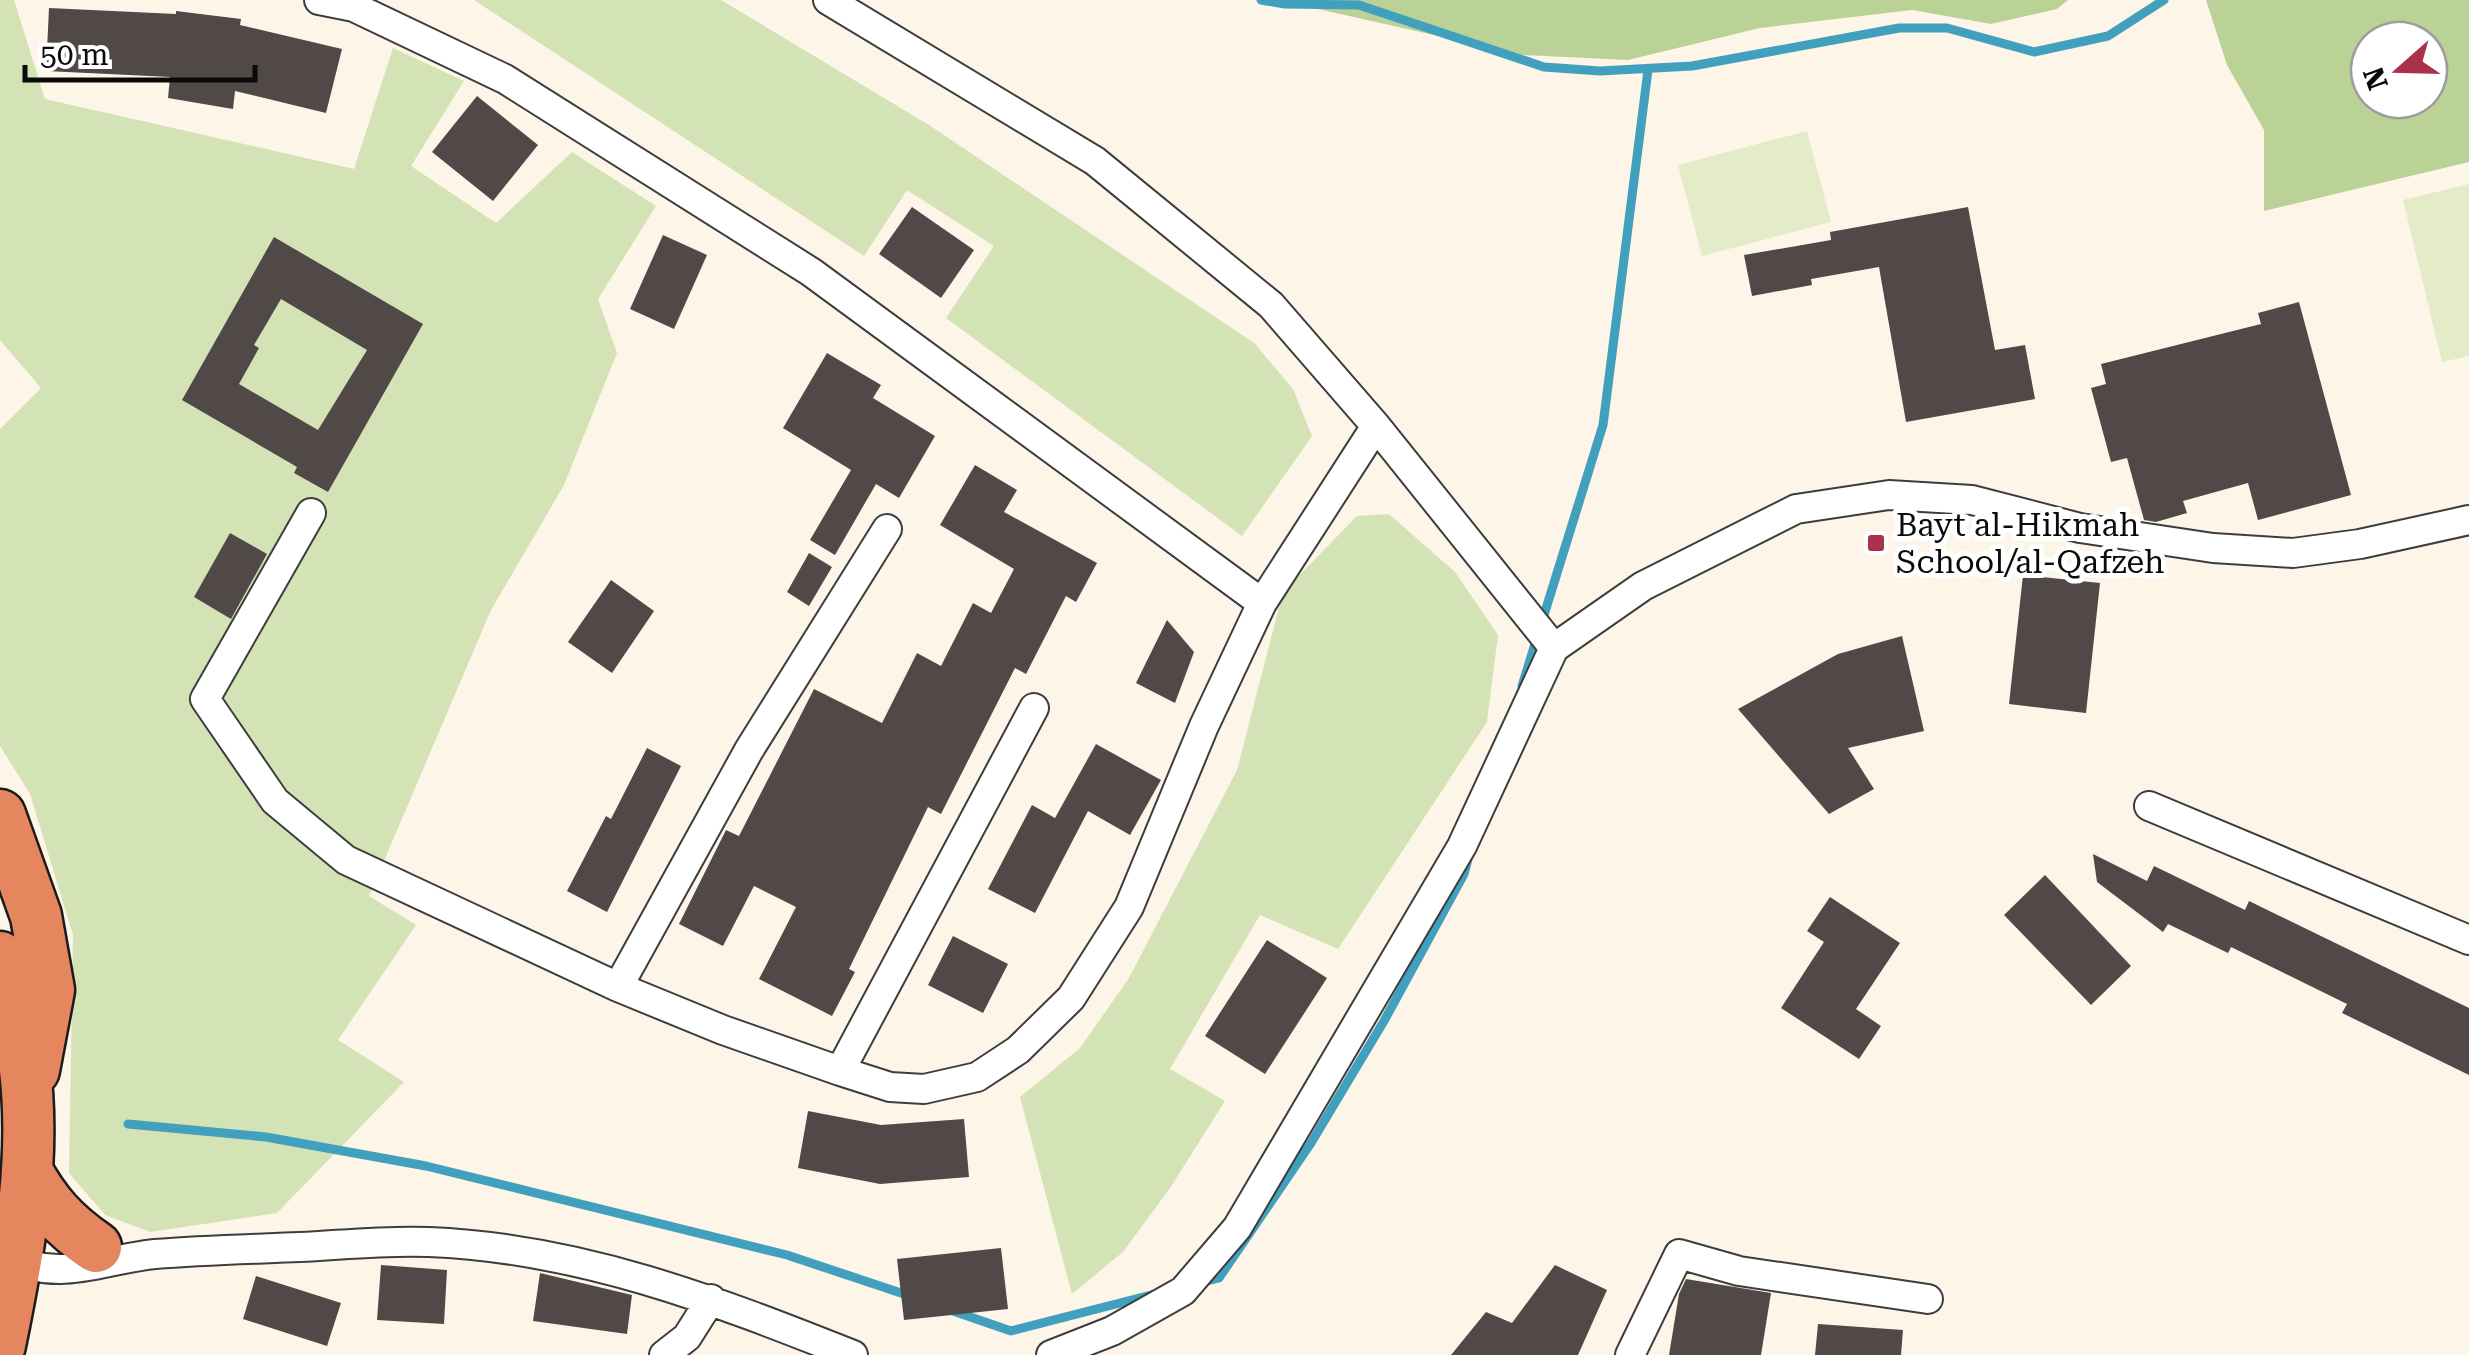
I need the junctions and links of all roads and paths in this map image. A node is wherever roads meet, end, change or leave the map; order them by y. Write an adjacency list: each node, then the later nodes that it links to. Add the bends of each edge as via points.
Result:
1 (319, 0): 7 (street, via 354,7 505,79 811,272)
2 (828, 0): 3 (street, via 1095,161 1270,305)
3 (1376, 426): 7 (street); 8 (street)
4 (312, 514): 14 (street, via 205,699 275,801 346,860)
5 (2469, 520): 8 (street, via 2292,553 2080,528 1972,500 1889,495 1796,509 1643,586)
6 (887, 529): 14 (street, via 749,750)
7 (1262, 603): 15 (street, via 1129,907 1071,998 1018,1050 977,1077 907,1088)
8 (1554, 648): 25 (street, via 1462,846 1238,1228 1183,1291 1112,1331)
9 (1034, 708): 15 (street)
10 (2150, 806): 12 (street)
11 (0, 814): 16 (highway, via 36,916 49,990)
12 (2469, 940)
13 (0, 957): 16 (highway, via 24,1063)
14 (618, 987): 15 (street)
15 (840, 1071)
16 (26, 1109): 17 (highway)
17 (11, 1235): 18 (street, via 60,1249); 18 (highway, via 42,1199); 19 (street, via 43,1268 75,1269); 22 (highway)
18 (96, 1246): 19 (street)
19 (150, 1254): 20 (street, via 425,1242 494,1246 573,1260)
20 (711, 1299): 23 (street, via 686,1337); 24 (street)
21 (1928, 1300): 26 (street, via 1739,1271 1679,1254)
22 (0, 1345)
23 (664, 1355)
24 (854, 1355)
25 (1051, 1355)
26 (1630, 1355)

